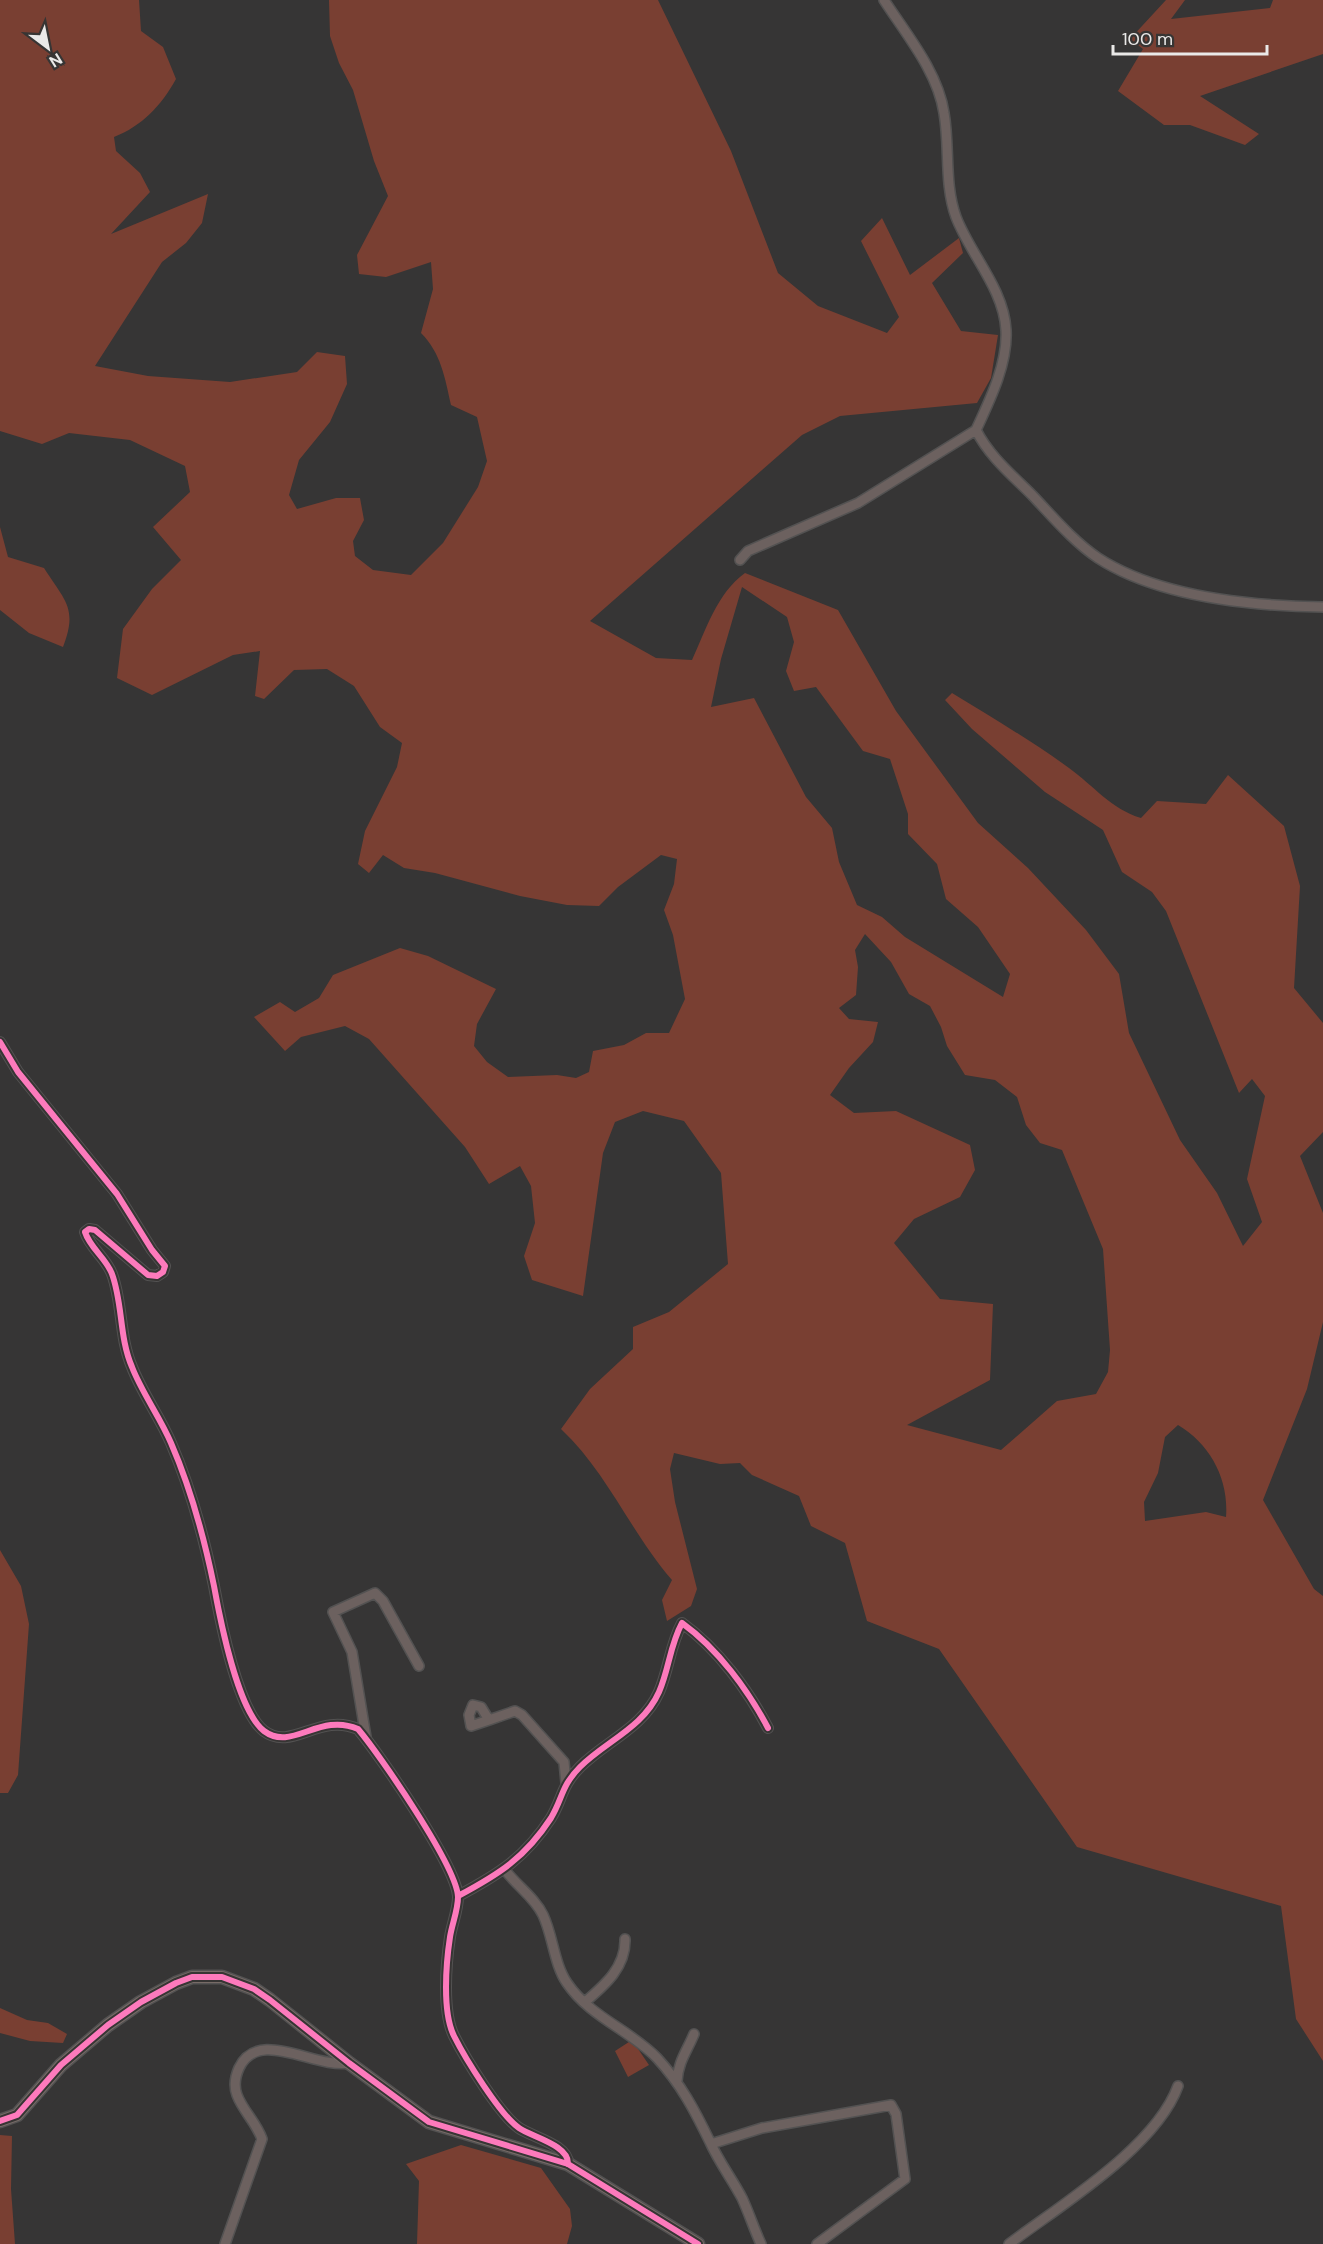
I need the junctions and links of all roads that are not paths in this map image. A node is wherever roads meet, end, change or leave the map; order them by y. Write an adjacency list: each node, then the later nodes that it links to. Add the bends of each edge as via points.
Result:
1 (885, 0): 2 (street, via 939,94 951,198 972,251 994,288 1006,328 1005,350)
2 (976, 430): 3 (street, via 858,503 748,550); 4 (street, via 989,451 1053,517 1097,557 1118,570 1194,594 1247,604)
3 (740, 560)
4 (1323, 607)
5 (0, 1042): 9 (street, via 18,1072 117,1194 165,1266 157,1276 148,1275 95,1230 85,1232 111,1271 131,1366 170,1440 191,1495 223,1634 255,1719 263,1730 279,1738 333,1723 358,1729)
6 (419, 1666): 9 (street, via 375,1593 333,1612 352,1653)
7 (489, 1720): 10 (street, via 515,1711 522,1715 564,1762)
8 (768, 1728): 10 (street, via 753,1700 708,1646 682,1623 671,1646 659,1692 649,1707 633,1727 591,1756)
9 (367, 1740): 12 (street, via 410,1800)
10 (566, 1783): 11 (street, via 540,1834)
11 (505, 1870): 12 (street); 14 (street, via 519,1889 534,1900 547,1924 561,1973)
12 (458, 1896): 21 (street, via 449,1939 446,2005 453,2034 510,2121 563,2152)
13 (625, 1938): 14 (street, via 626,1953 614,1974)
14 (585, 2002): 17 (street, via 599,2016 644,2044)
15 (694, 2034): 17 (street, via 678,2063)
16 (349, 2063): 19 (street, via 254,1989 222,1977 192,1977 158,1992 108,2025 61,2065 17,2115); 21 (street, via 429,2122); 22 (street, via 336,2065 273,2049 247,2057 240,2067 235,2080 236,2094 262,2139)
17 (677, 2081): 20 (street, via 697,2111)
18 (1178, 2086): 26 (street, via 1164,2116 1133,2148)
19 (0, 2121)
20 (711, 2144): 24 (street, via 742,2199); 25 (street, via 762,2128 891,2105 896,2114 905,2180)
21 (568, 2164): 23 (street)
22 (225, 2244)
23 (698, 2244)
24 (761, 2244)
25 (818, 2244)
26 (1009, 2244)

